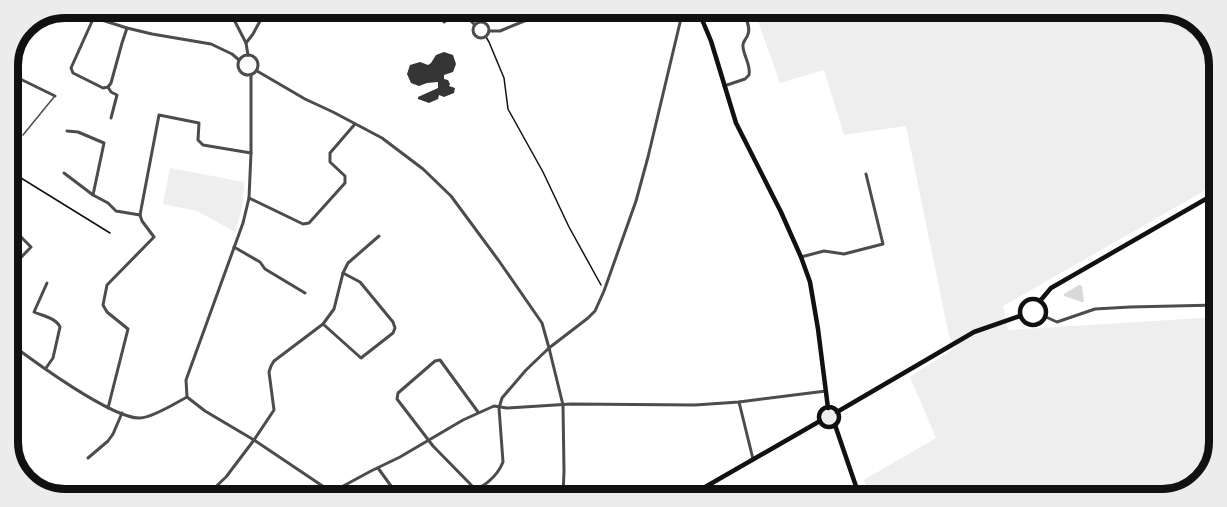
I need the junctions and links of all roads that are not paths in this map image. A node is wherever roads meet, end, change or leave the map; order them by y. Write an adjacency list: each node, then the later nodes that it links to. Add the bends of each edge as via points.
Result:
1 (94, 18): 24 (street, via 71,71)
2 (97, 18): 13 (street)
3 (233, 18): 15 (street)
4 (262, 18): 15 (street)
5 (451, 18): 11 (street)
6 (469, 18): 12 (street)
7 (532, 18): 14 (street, via 500,31)
8 (681, 18): 50 (street, via 636,201 604,291 595,311)
9 (701, 18): 23 (main road)
10 (746, 18): 23 (street, via 749,29 743,45 749,75)
11 (444, 22)
12 (474, 24): 14 (street, via 485,22); 14 (street, via 474,35 481,39)
13 (127, 28): 17 (street, via 211,44); 24 (street)
14 (489, 31)
15 (246, 43): 16 (street)
16 (248, 55): 17 (street); 18 (street, via 258,61)
17 (239, 60): 19 (street, via 240,72)
18 (257, 71): 19 (street); 27 (street)
19 (251, 75): 30 (street)
20 (18, 78): 21 (street)
21 (21, 79): 22 (lane); 25 (street)
22 (18, 85)
23 (724, 86): 40 (main road, via 736,123)
24 (108, 87): 26 (street, via 117,95)
25 (55, 96): 29 (lane)
26 (111, 118)
27 (355, 124): 35 (street, via 330,153 330,162 345,176 345,183 309,223 303,224); 50 (street, via 415,162 451,196 542,323)
28 (67, 131): 33 (street, via 104,143)
29 (23, 135)
30 (251, 153): 35 (street); 36 (street, via 203,144 198,140 199,123 159,115)
31 (64, 174): 33 (street)
32 (866, 174): 40 (street, via 883,244 844,254 824,251)
33 (93, 195): 36 (street, via 116,211)
34 (1209, 197): 45 (main road, via 1051,288)
35 (249, 198): 39 (street)
36 (140, 215): 57 (street, via 154,237 107,285 103,305 128,329)
37 (18, 234): 41 (street, via 31,247)
38 (379, 236): 42 (street, via 348,263)
39 (234, 247): 44 (street); 54 (street, via 186,380)
40 (801, 257): 53 (main road, via 810,282)
41 (18, 261)
42 (343, 273): 49 (street, via 334,309); 49 (street, via 360,282 395,328 361,358)
43 (47, 284): 52 (street, via 34,312 56,321 60,327 53,358)
44 (305, 293)
45 (1040, 301): 47 (main road, via 1026,301); 48 (main road)
46 (1209, 304): 48 (street, via 1095,309 1057,322)
47 (1020, 316): 48 (main road, via 1026,324 1035,326); 61 (main road, via 974,332)
48 (1046, 317)
49 (323, 324): 65 (street, via 271,366 274,410)
50 (549, 348): 56 (street); 58 (street, via 502,398)
51 (18, 349): 52 (street)
52 (46, 368): 57 (street)
53 (826, 391): 55 (street); 59 (main road)
54 (187, 397): 62 (street, via 140,418); 65 (street)
55 (739, 402): 56 (street); 68 (street)
56 (563, 405): 58 (street); 76 (street)
57 (108, 408): 62 (street)
58 (499, 408): 60 (street); 75 (street, via 503,462 496,475)
59 (828, 408): 61 (main road); 63 (main road, via 821,412)
60 (478, 412): 66 (street); 66 (street, via 440,360 435,361 400,390 397,399)
61 (837, 412): 64 (main road, via 839,419)
62 (122, 413): 67 (street, via 108,441)
63 (820, 421): 64 (main road, via 827,427); 68 (main road)
64 (835, 425): 78 (main road)
65 (254, 440): 70 (street); 71 (street)
66 (429, 441): 69 (street); 74 (street)
67 (88, 458)
68 (753, 459): 77 (main road)
69 (378, 468): 72 (street); 73 (street)
70 (213, 489)
71 (327, 489)
72 (338, 489)
73 (393, 489)
74 (475, 489)
75 (477, 489)
76 (563, 489)
77 (701, 489)
78 (857, 489)

